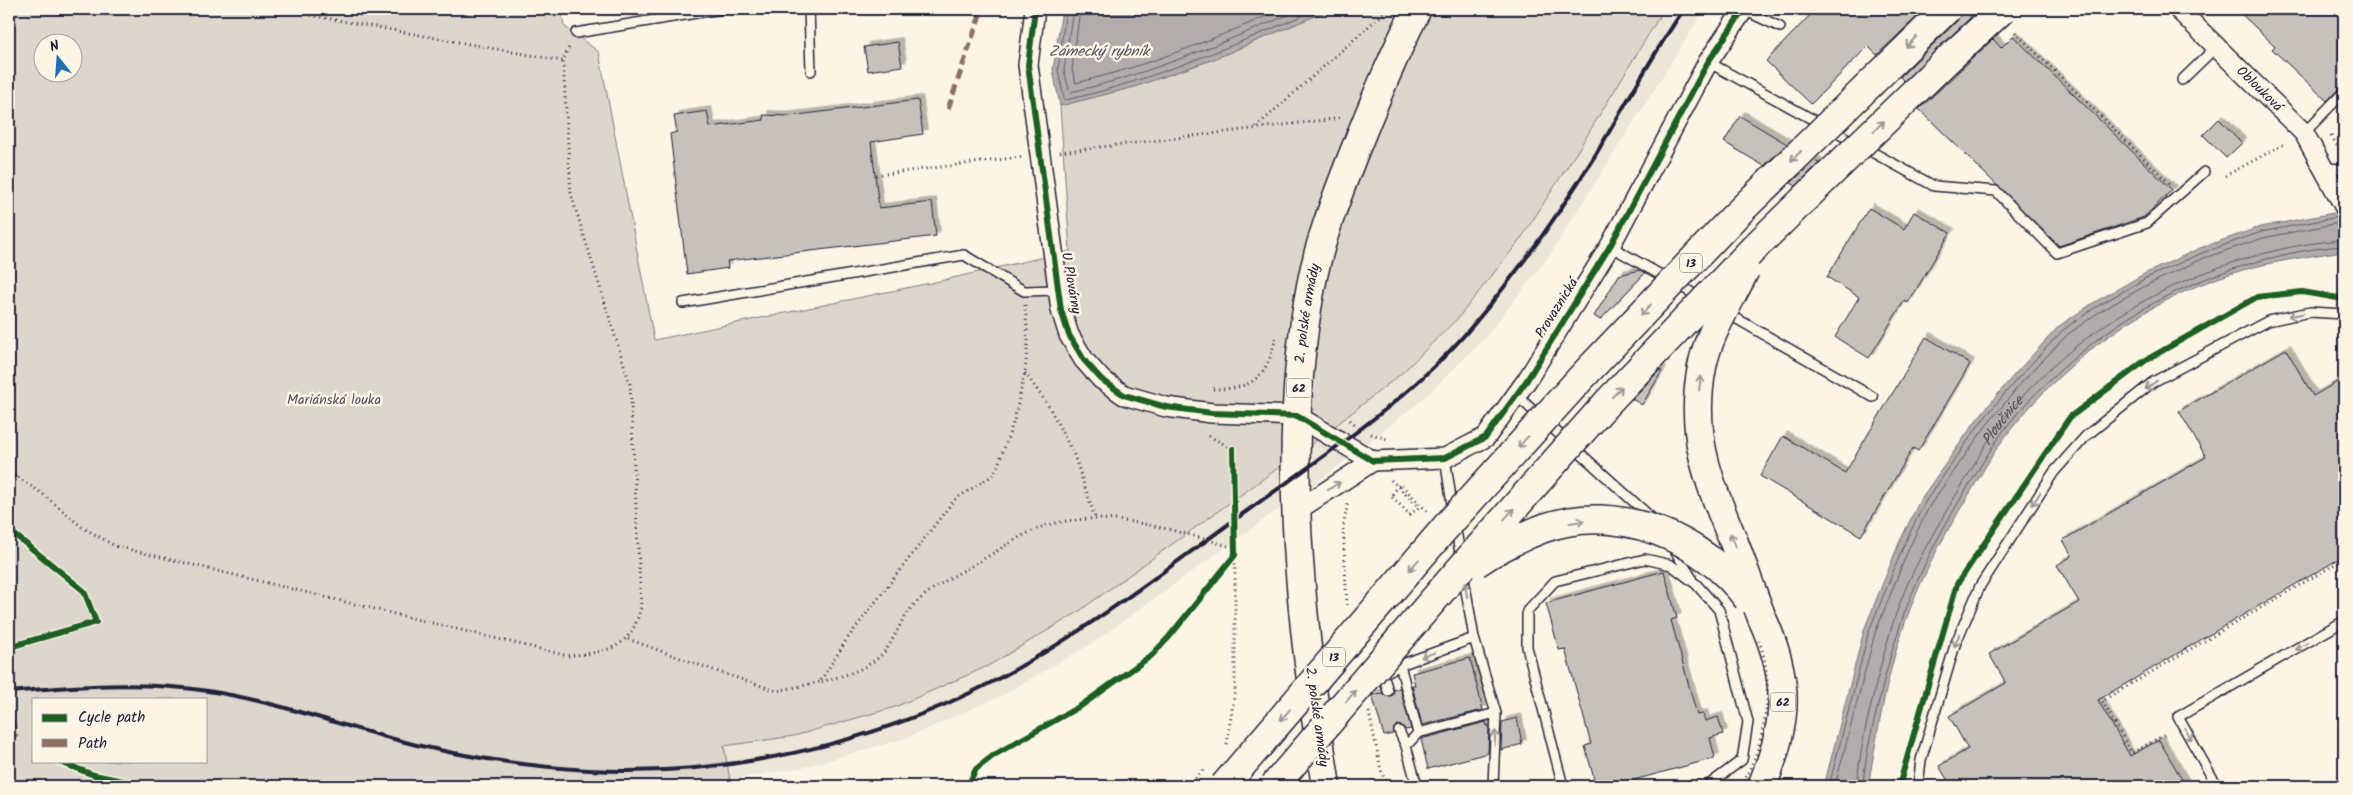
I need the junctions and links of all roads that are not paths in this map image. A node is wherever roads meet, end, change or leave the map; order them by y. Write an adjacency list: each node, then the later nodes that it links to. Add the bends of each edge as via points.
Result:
1 (721, 9): 10 (lane)
2 (809, 9): 13 (lane)
3 (1035, 9): 22 (street, U Plovárny, via 1028,65)
4 (1417, 9): 29 (main road, 2. polské armády / 62, via 1364,127 1329,216 1311,285)
5 (1744, 9): 9 (lane); 12 (street, Provaznická)
6 (1947, 9): 44 (main road, 13, one-way to 44, bridge, via 1734,217 1581,378 1445,528)
7 (2178, 9): 11 (street, Oblouková)
8 (2008, 19): 20 (main road, one-way to 8, bridge, via 1945,62)
9 (1780, 27)
10 (576, 33)
11 (2216, 47): 14 (lane); 16 (street, Oblouková)
12 (1708, 62): 17 (lane, via 1934,186 1996,191 2057,253 2147,223); 21 (street, Provaznická)
13 (811, 70)
14 (2182, 80)
15 (2344, 92): 16 (lane)
16 (2304, 134): 18 (street, Oblouková)
17 (2204, 172)
18 (2332, 172): 19 (street, Oblouková)
19 (2344, 206)
20 (1757, 245): 33 (main road, one-way to 20, bridge, via 1606,404); 36 (main road, one-way to 20, bridge, via 1704,465 1698,430 1702,366 1712,336)
21 (1610, 246): 24 (lane); 27 (street, Provaznická)
22 (1058, 290): 23 (lane, via 1024,292 964,255); 29 (street, U Plovárny, via 1070,335 1084,360 1101,380 1124,395 1166,408 1212,414)
23 (683, 303)
24 (1709, 303)
25 (1718, 308): 28 (lane)
26 (2344, 314): 52 (lane, one-way to 52, via 2310,312 2268,321 2153,382 2086,436 2054,472 1980,586 1955,645 1921,760)
27 (1516, 395): 30 (street, Provaznická, via 1486,437); 34 (lane, via 1658,523)
28 (1873, 398)
29 (1297, 416): 31 (street); 32 (main road, 2. polské armády / 62)
30 (1445, 458): 31 (street, Provaznická); 37 (lane, one-way to 30)
31 (1372, 461): 32 (street, one-way to 31)
32 (1296, 511): 46 (main road, 2. polské armády / 62, via 1312,694)
33 (1454, 576): 36 (main road, 62, one-way to 36, bridge, via 1499,548 1546,528 1606,520 1637,524 1664,532 1702,554 1733,579); 45 (main road, one-way to 33, bridge)
34 (1694, 583): 49 (lane, via 1671,565 1645,559 1555,581 1527,611 1527,647); 50 (lane, via 1719,610 1748,722 1742,760)
35 (2344, 621): 53 (lane, one-way to 53, via 2178,717)
36 (1760, 628): 51 (main road, 62, via 1780,664 1784,695 1781,728)
37 (1474, 638): 38 (lane, one-way to 38); 40 (lane)
38 (1400, 665): 39 (lane, via 1383,674); 42 (lane)
39 (1388, 692)
40 (1496, 713): 42 (lane); 48 (lane, one-way to 40)
41 (1399, 731): 43 (lane)
42 (1418, 734): 43 (lane)
43 (1406, 746): 47 (lane)
44 (1224, 786)
45 (1274, 786)
46 (1326, 786)
47 (1417, 786)
48 (1493, 786)
49 (1563, 786)
50 (1707, 786)
51 (1762, 786)
52 (1918, 786)
53 (2217, 786)

